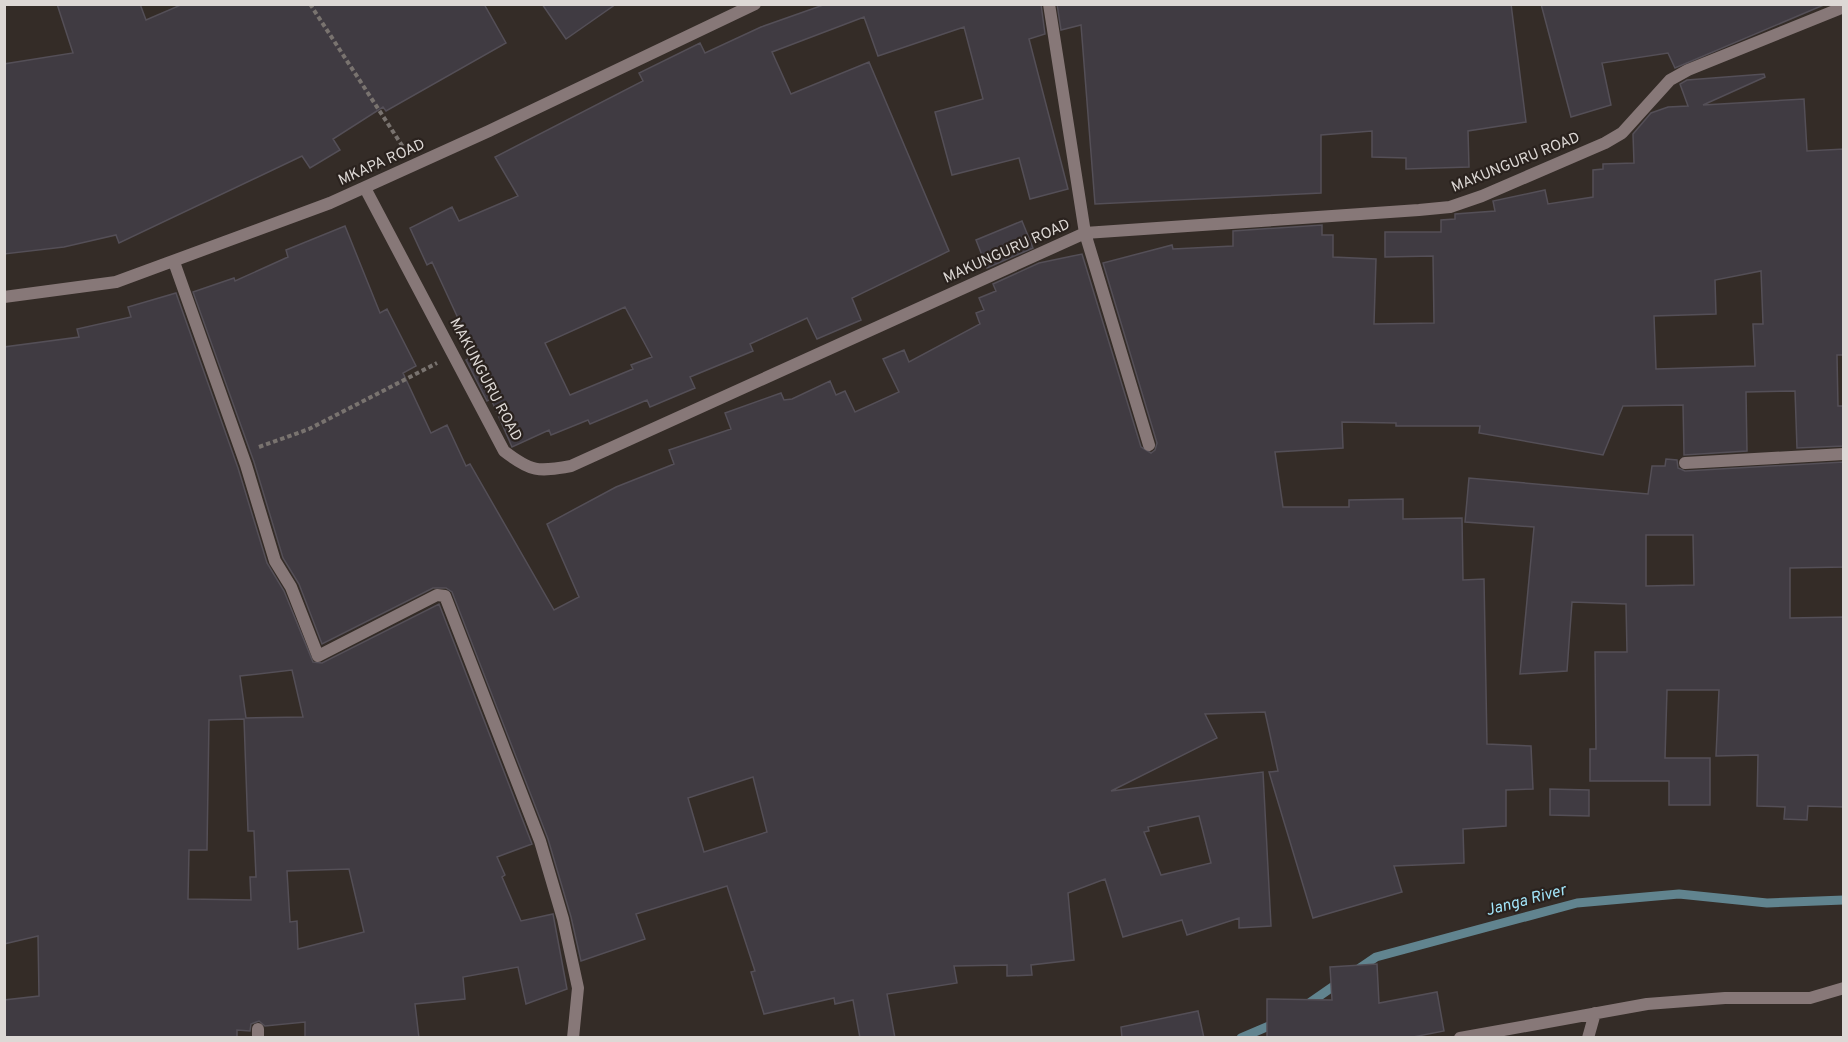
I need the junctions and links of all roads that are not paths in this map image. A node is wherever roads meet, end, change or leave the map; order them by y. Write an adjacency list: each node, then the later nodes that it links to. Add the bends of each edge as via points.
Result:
1 (755, 4): 4 (street, MKAPA ROAD)
2 (1049, 4): 5 (street)
3 (1844, 7): 5 (street, MAKUNGURU ROAD, via 1688,70 1670,80 1622,133 1605,143 1450,207)
4 (366, 188): 5 (street, MAKUNGURU ROAD, via 504,452 525,468 548,470 571,466); 6 (street, MKAPA ROAD)
5 (1085, 233): 8 (street)
6 (174, 262): 7 (street, MKAPA ROAD, via 116,282); 13 (street, via 275,561 291,587 318,656 437,595 445,596 495,719 563,919 578,988)
7 (4, 297)
8 (1149, 445)
9 (1844, 454): 10 (street)
10 (1685, 464)
11 (1844, 988): 12 (street, via 1810,998 1713,999)
12 (1595, 1013): 14 (street); 15 (street)
13 (573, 1038)
14 (1460, 1038)
15 (1588, 1038)

